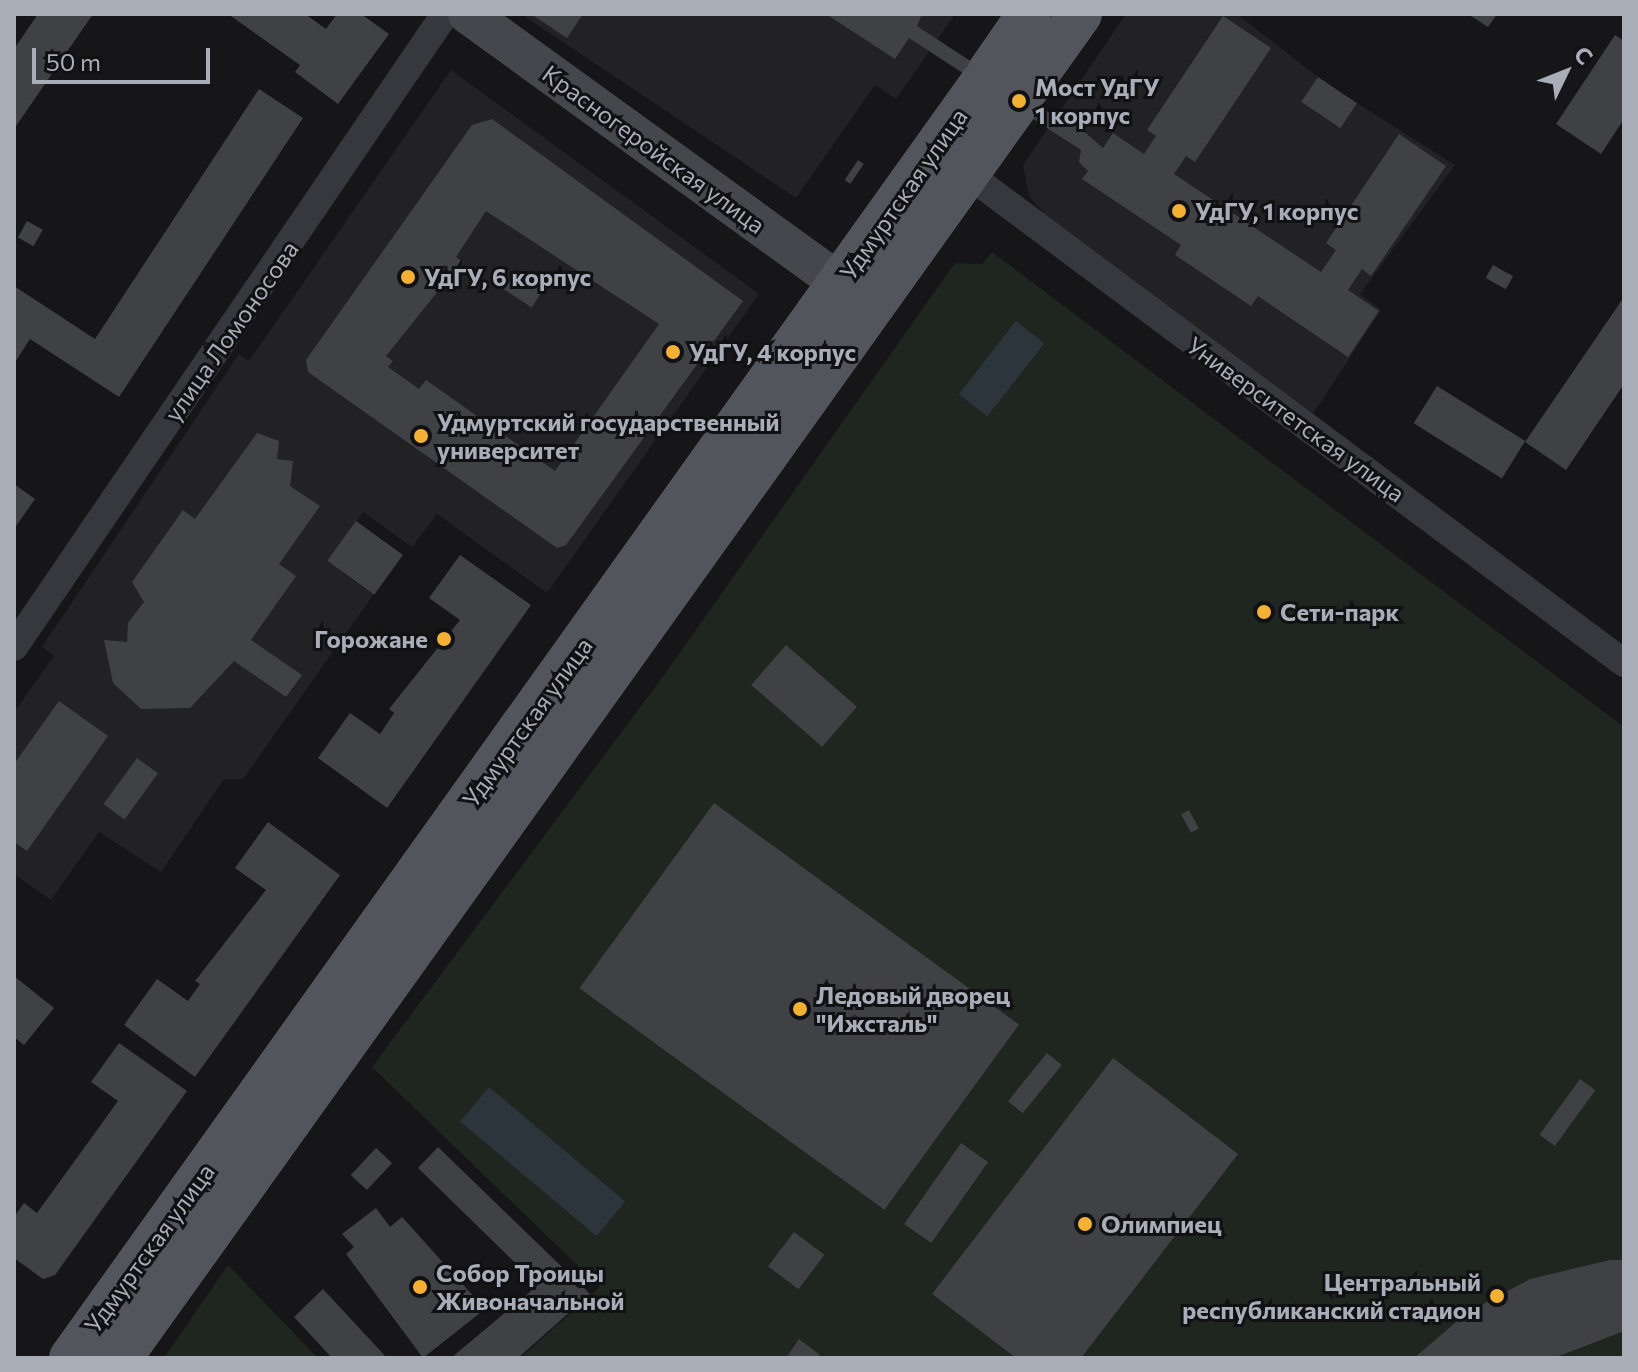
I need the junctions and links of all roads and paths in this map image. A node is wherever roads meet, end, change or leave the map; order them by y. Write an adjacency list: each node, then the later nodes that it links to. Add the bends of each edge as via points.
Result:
1 (445, 14): 8 (street, улица Ломоносова)
2 (468, 14): 7 (street, Красногеройская улица)
3 (1029, 14): 5 (main road, Удмуртская улица)
4 (1080, 14): 5 (main road, Удмуртская улица)
5 (1002, 89): 6 (main road, Удмуртская улица); 7 (main road, Удмуртская улица)
6 (969, 175): 9 (street, Университетская улица); 10 (main road, Удмуртская улица)
7 (840, 283): 10 (main road, Удмуртская улица)
8 (14, 647)
9 (1624, 663)
10 (460, 851): 11 (main road, Удмуртская улица); 12 (main road, Удмуртская улица)
11 (71, 1358)
12 (120, 1358)

